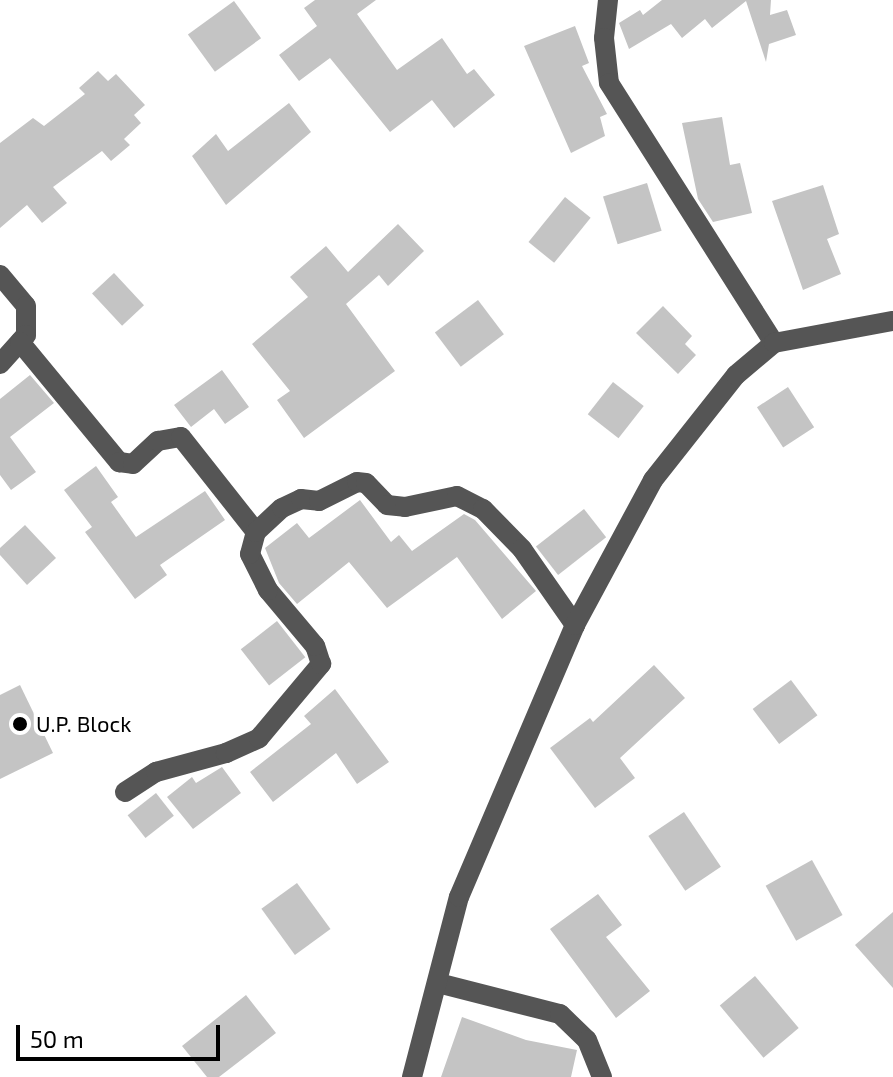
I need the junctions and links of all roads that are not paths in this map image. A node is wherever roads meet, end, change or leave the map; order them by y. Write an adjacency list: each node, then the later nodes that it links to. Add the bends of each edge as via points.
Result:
1 (608, 0): 5 (street, via 604,38 609,83)
2 (0, 275): 4 (street, via 26,306 26,335)
3 (893, 321): 5 (street)
4 (20, 342): 6 (street); 7 (street, via 119,462 133,464 158,441 181,437)
5 (774, 343): 8 (street, via 736,375 653,480)
6 (0, 364)
7 (256, 532): 8 (street, via 282,508 301,499 319,501 357,482 366,483 387,505 405,507 457,496 483,509 522,549); 9 (street, via 250,554 254,568 315,646 321,664 259,738 156,772)
8 (575, 625): 10 (street, via 459,897)
9 (125, 792)
10 (438, 983): 11 (street); 12 (street, via 560,1014 587,1040)
11 (412, 1077)
12 (602, 1077)

